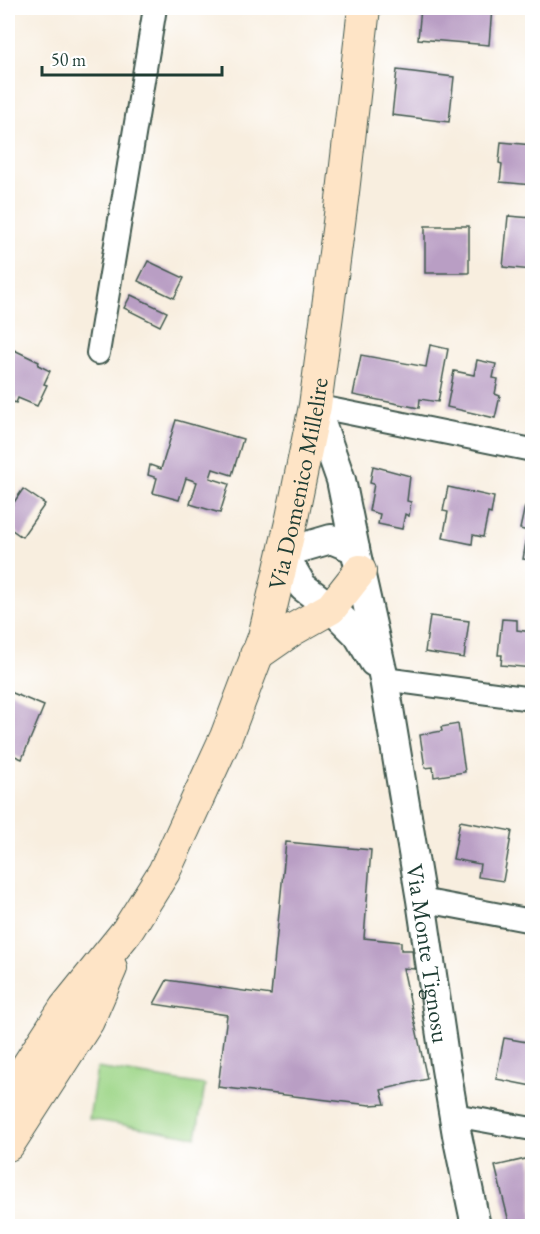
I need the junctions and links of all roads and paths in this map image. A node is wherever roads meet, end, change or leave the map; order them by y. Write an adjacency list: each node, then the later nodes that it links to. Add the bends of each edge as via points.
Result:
1 (155, 8): 3 (street)
2 (364, 8): 4 (main road, Via Domenico Millelire)
3 (98, 353)
4 (315, 406): 5 (street); 6 (main road, Via Domenico Millelire); 7 (street, Via Monte Tignosu, via 341,480)
5 (532, 450)
6 (283, 554): 7 (street, via 331,539); 8 (street, Via Monte Tignosu, via 303,587); 9 (main road, Via Domenico Millelire)
7 (358, 560): 8 (main road); 10 (street, Via Monte Tignosu)
8 (331, 608): 9 (main road); 10 (street, Via Monte Tignosu, via 358,635)
9 (256, 656): 14 (main road, Via Domenico Millelire, via 226,737 164,872)
10 (384, 679): 11 (street); 12 (street, Via Monte Tignosu)
11 (532, 699)
12 (421, 900): 13 (street); 16 (street, Via Monte Tignosu)
13 (532, 921)
14 (127, 931): 15 (main road, via 64,1008); 18 (main road, via 88,1021)
15 (8, 1096)
16 (454, 1115): 17 (street); 19 (street, Via Monte Tignosu)
17 (532, 1130)
18 (8, 1145)
19 (476, 1227)

